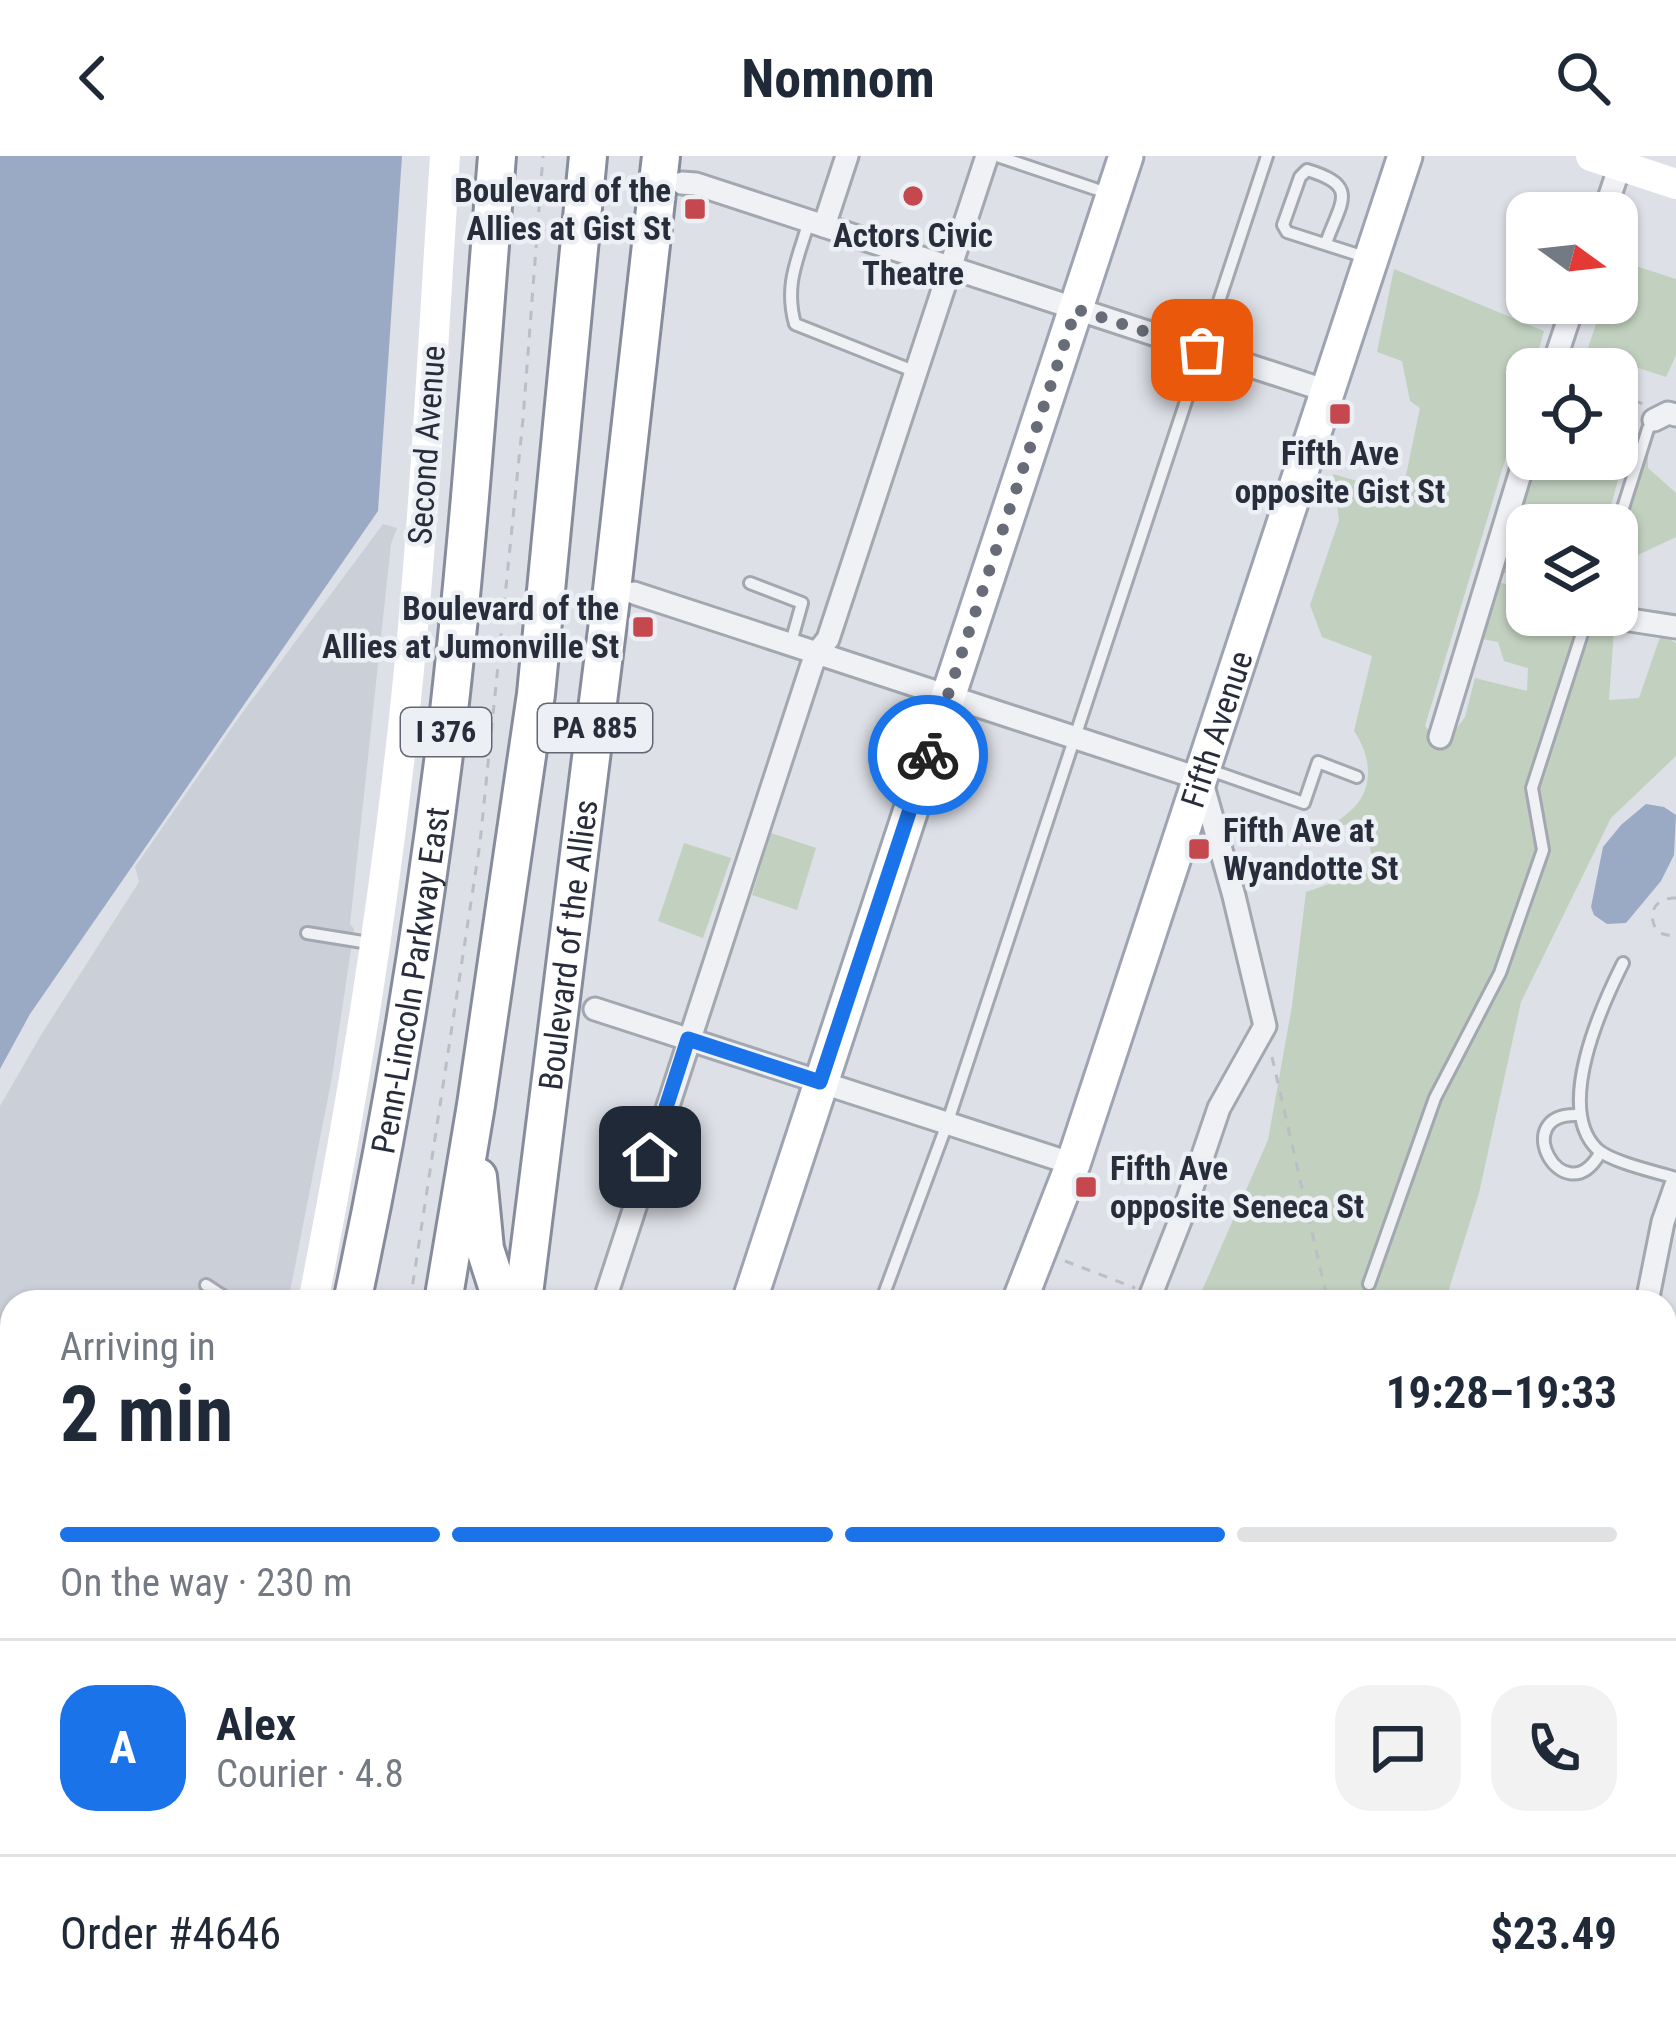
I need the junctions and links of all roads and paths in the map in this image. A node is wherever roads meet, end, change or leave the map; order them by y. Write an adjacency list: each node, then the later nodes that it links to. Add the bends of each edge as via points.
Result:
1 (445, 156): 43 (main road, Second Avenue, via 413,620)
2 (497, 156): 60 (highway, Penn-Lincoln Parkway East / I 376, via 443,756)
3 (543, 156): 61 (path, via 480,843)
4 (588, 156): 49 (highway, I 376, via 538,675)
5 (847, 156): 16 (street)
6 (987, 156): 19 (street)
7 (997, 156): 15 (lane)
8 (1126, 156): 15 (main road)
9 (1267, 156): 21 (lane)
10 (1405, 156): 18 (main road, Fifth Avenue)
11 (1611, 159): 13 (main road); 14 (street)
12 (676, 165): 16 (street, via 696,184); 29 (highway, Boulevard of the Allies / PA 885); 64 (highway, Boulevard of the Allies / PA 885, via 613,590)
13 (1676, 184)
14 (1607, 192)
15 (1113, 196): 20 (main road)
16 (817, 223): 19 (street); 22 (lane, via 789,285 795,324)
17 (1327, 243): 17 (lane, via 1340,185 1307,170 1283,225); 18 (lane)
18 (1371, 260): 23 (main road, Fifth Avenue)
19 (950, 267): 20 (street); 22 (street)
20 (1076, 309): 21 (street); 35 (main road)
21 (1202, 350): 23 (street); 37 (lane)
22 (916, 372): 34 (street)
23 (1327, 391): 38 (main road, Fifth Avenue)
24 (1638, 401): 25 (path)
25 (1665, 418): 27 (lane, via 1648,429)
26 (1518, 480): 36 (street)
27 (1624, 504)
28 (750, 583): 33 (lane, via 802,603)
29 (634, 593): 33 (street); 65 (highway, Boulevard of the Allies / PA 885, via 564,1150)
30 (1638, 621): 31 (street)
31 (1676, 627)
32 (1581, 636): 56 (lane, via 1532,788 1543,850 1500,973 1436,1098)
33 (790, 646): 34 (street)
34 (816, 654): 35 (street); 47 (street)
35 (947, 696): 37 (street); 48 (main road)
36 (1440, 736)
37 (1075, 738): 38 (street); 51 (lane)
38 (1202, 773): 39 (lane, via 1304,803 1318,762); 46 (street); 53 (main road, Fifth Avenue)
39 (1357, 776)
40 (1676, 898): 42 (path, via 1662,899 1652,915 1659,933)
41 (307, 933): 43 (lane)
42 (1676, 937)
43 (376, 944): 59 (main road, Second Avenue)
44 (1623, 963): 50 (lane, via 1589,1047)
45 (595, 1009): 47 (street)
46 (1265, 1026): 71 (street, via 1219,1108); 72 (path)
47 (688, 1039): 48 (street); 66 (street)
48 (820, 1082): 51 (street); 67 (main road)
49 (476, 1105): 62 (highway, I 376); 63 (highway, via 482,1232 490,1269)
50 (1579, 1114): 52 (lane); 52 (lane, via 1552,1122 1543,1140 1548,1159 1571,1173 1589,1168)
51 (947, 1124): 53 (street); 68 (lane)
52 (1600, 1153): 54 (lane)
53 (1073, 1164): 69 (main road, Fifth Avenue)
54 (1676, 1182): 73 (street)
55 (1058, 1258): 70 (path)
56 (1369, 1284)
57 (206, 1285): 58 (lane)
58 (214, 1290)
59 (315, 1290)
60 (354, 1290)
61 (412, 1290)
62 (444, 1290)
63 (515, 1290)
64 (530, 1290)
65 (532, 1290)
66 (608, 1290)
67 (753, 1290)
68 (885, 1290)
69 (1024, 1290)
70 (1131, 1290)
71 (1152, 1290)
72 (1325, 1290)
73 (1649, 1290)

